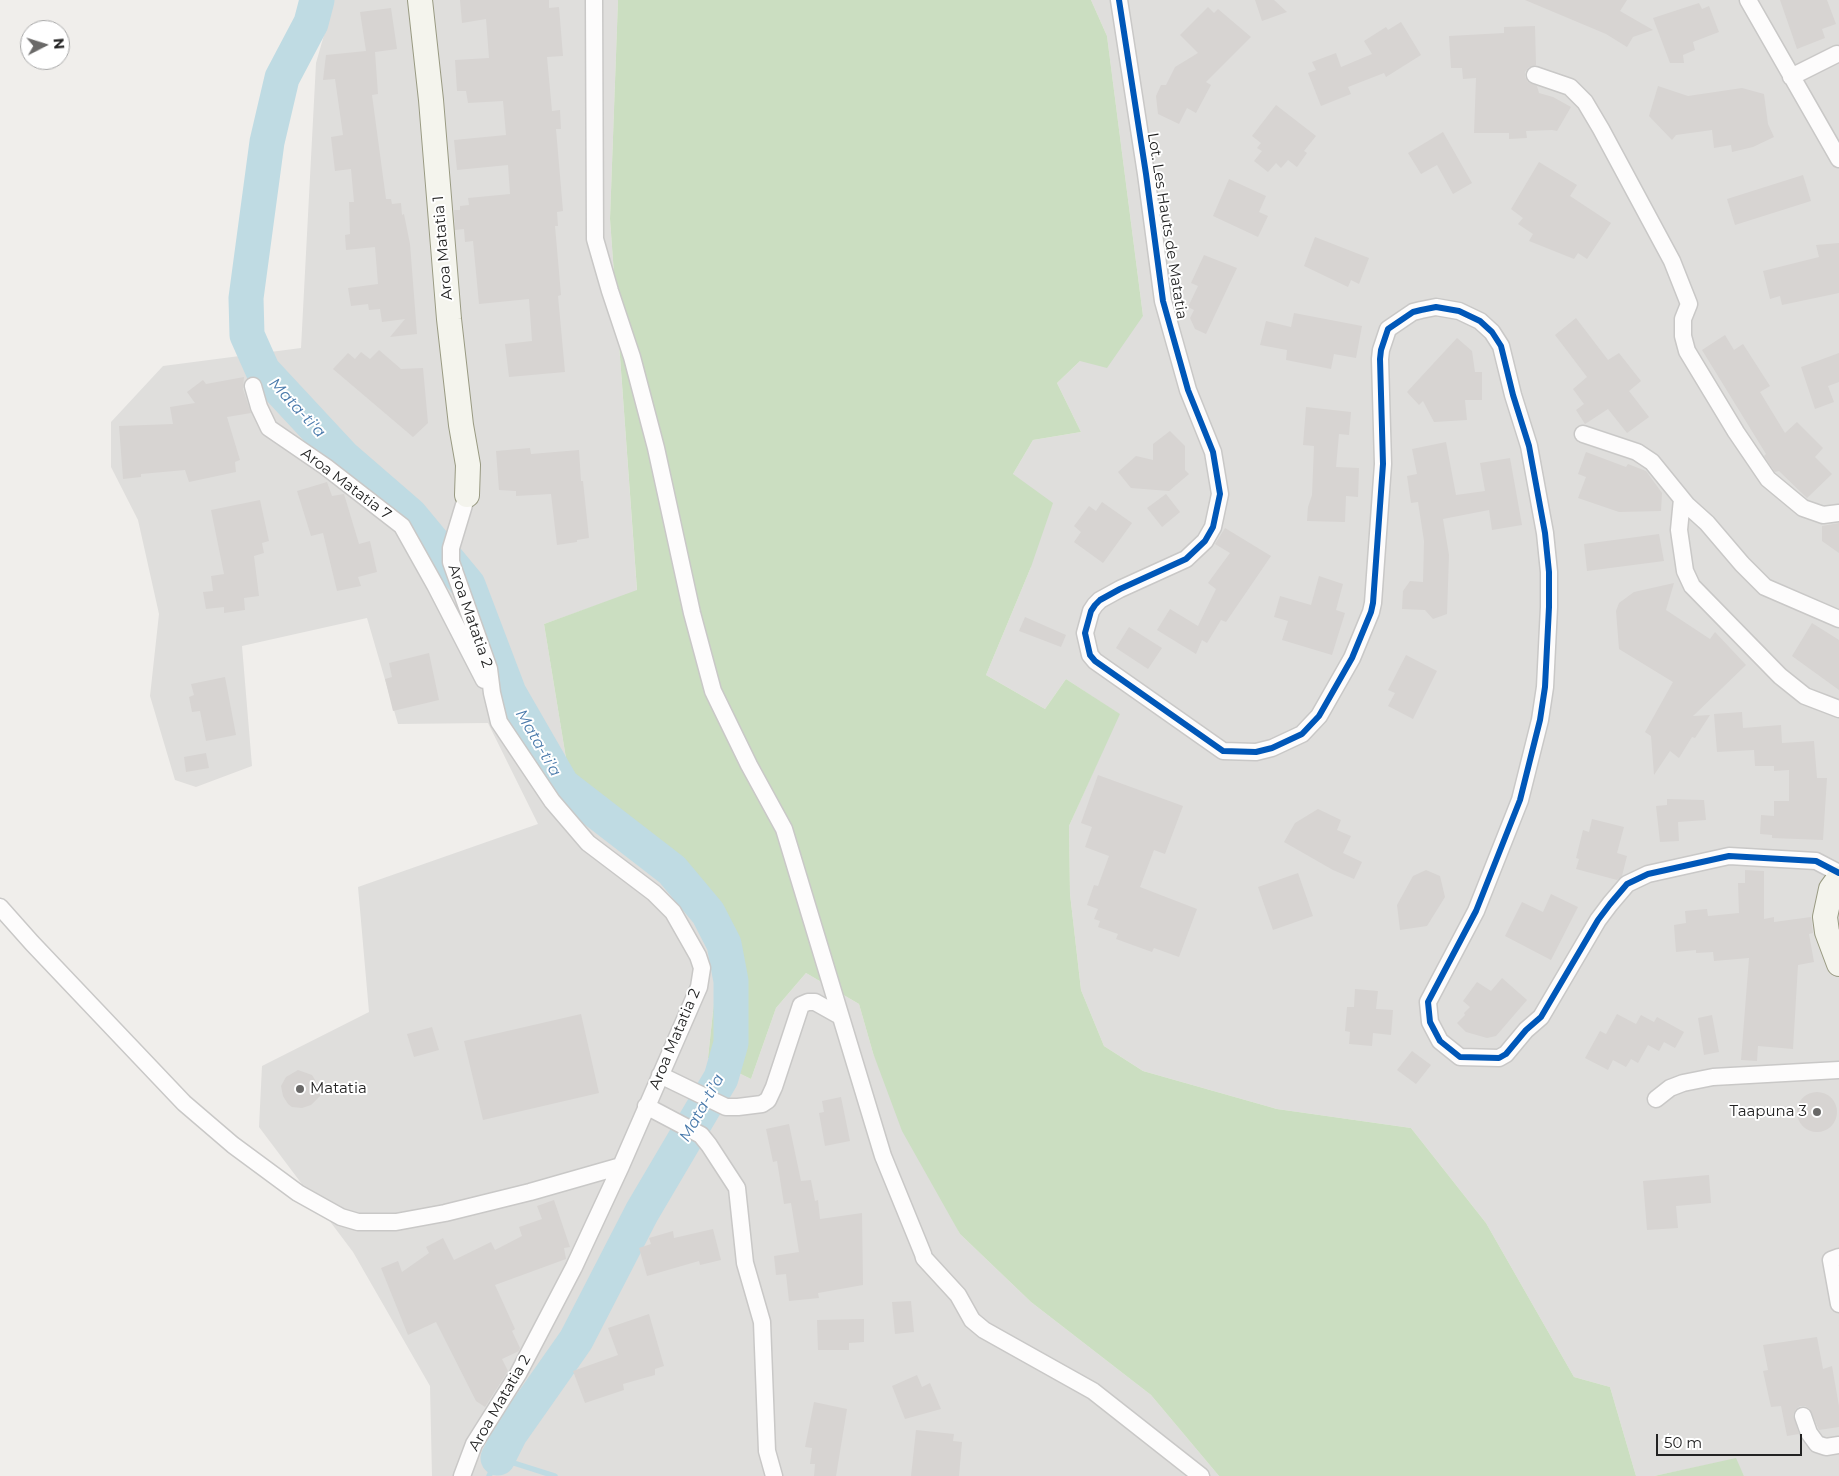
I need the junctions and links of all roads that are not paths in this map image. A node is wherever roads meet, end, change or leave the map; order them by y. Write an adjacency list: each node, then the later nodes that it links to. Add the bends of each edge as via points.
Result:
1 (420, 0): 11 (main road, Aroa Matatia 1, via 449,319 468,465)
2 (594, 0): 21 (street, via 595,238 656,448 692,614 713,691 784,829)
3 (1118, 0): 17 (street, Lot. Les Hauts de Matatia, via 1163,301 1188,390 1213,452 1220,494 1209,534 1186,559 1120,588 1095,605 1085,633 1090,655 1223,751 1256,752 1302,734 1319,716 1352,658 1371,612 1383,464 1380,359 1388,329 1413,312 1436,307 1459,311 1480,321 1501,346 1529,446 1545,533 1549,607 1545,687 1520,800 1476,911 1428,1002 1430,1022 1440,1041 1460,1057 1499,1058 1506,1054 1541,1017 1610,904 1627,884 1648,874 1729,856 1816,861)
4 (1748, 0): 7 (street)
5 (1836, 54): 7 (street)
6 (1535, 75): 13 (street, via 1570,87 1585,102 1601,129 1672,261 1689,304 1683,318 1687,351 1768,479 1803,508 1822,515)
7 (1791, 76): 8 (street)
8 (1838, 156)
9 (253, 386): 15 (street, Aroa Matatia 7, via 269,428 402,526)
10 (1583, 434): 12 (street, via 1637,452 1652,462)
11 (467, 495): 15 (street, Aroa Matatia 2, via 456,527 450,562 489,669)
12 (1682, 498): 14 (street, via 1765,587); 16 (street, via 1679,530 1685,571 1692,586 1780,676 1805,696)
13 (1839, 513)
14 (1839, 620)
15 (492, 693): 23 (street, Aroa Matatia 2, via 499,722 552,801 588,843 654,893 673,912 698,956 702,968 699,987)
16 (1839, 709)
17 (1839, 873)
18 (1839, 878): 20 (main road, via 1831,889 1825,917)
19 (0, 907): 26 (street, via 184,1103 233,1145 298,1193 341,1217 358,1222 396,1222 530,1192)
20 (1839, 964)
21 (840, 1016): 23 (street, via 815,1002 801,1005 774,1087 768,1100 762,1104 726,1107); 33 (street, via 883,1156 924,1258 958,1295 972,1320 992,1335 1093,1391)
22 (1839, 1070): 24 (street, via 1713,1077 1676,1085)
23 (660, 1075): 25 (street, Aroa Matatia 2)
24 (1656, 1099)
25 (646, 1106): 26 (street, Aroa Matatia 2); 32 (street, via 701,1135 737,1188 745,1263 762,1322 767,1451)
26 (621, 1166): 31 (street, Aroa Matatia 2, via 538,1338 474,1444)
27 (1839, 1257): 28 (street, via 1831,1260)
28 (1839, 1304)
29 (1803, 1416): 30 (street, via 1817,1444 1826,1447)
30 (1839, 1445)
31 (462, 1476)
32 (774, 1476)
33 (1201, 1476)

